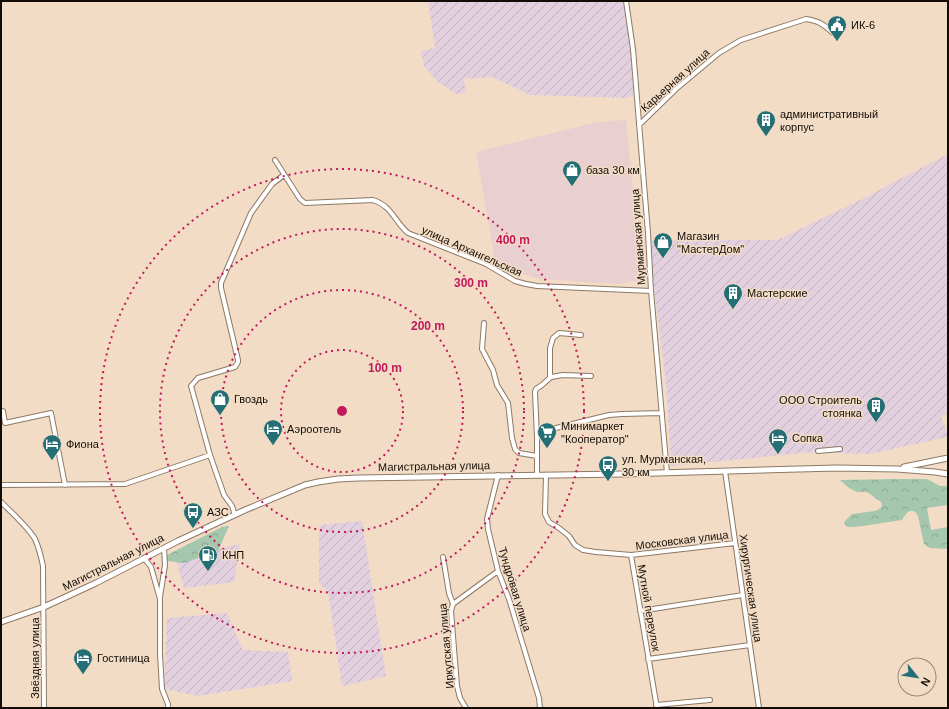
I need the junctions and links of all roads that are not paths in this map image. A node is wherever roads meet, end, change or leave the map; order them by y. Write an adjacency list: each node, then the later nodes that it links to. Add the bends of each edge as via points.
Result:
1 (626, 1): 3 (street, Мурманская улица)
2 (833, 34): 3 (street, Карьерная улица, via 816,20 806,19 741,40 719,52 676,88)
3 (639, 125): 6 (street, Мурманская улица)
4 (275, 160): 5 (street, улица Архангельская)
5 (284, 175): 6 (street, улица Архангельская, via 305,203 373,200 380,202 408,233 486,264 515,281 536,286); 16 (street, via 272,184 251,213 221,284 237,365 198,378 191,386)
6 (651, 291): 12 (street, Мурманская улица)
7 (484, 323): 17 (street, via 482,349 493,370 497,385 508,403 515,449 519,454)
8 (581, 335): 10 (street, via 559,333 553,338 550,348)
9 (591, 376): 10 (street, via 563,375)
10 (550, 378): 13 (street, via 535,392)
11 (1, 411): 26 (street, via 5,423 50,414)
12 (662, 413): 13 (street, via 609,416 552,429); 21 (street, Мурманская улица)
13 (537, 438): 17 (street)
14 (840, 449): 15 (street)
15 (818, 451)
16 (210, 455): 26 (street, via 125,484); 29 (street, via 224,495)
17 (537, 456): 24 (street)
18 (948, 458): 19 (main road, Магистральная улица)
19 (897, 469): 20 (main road, Магистральная улица); 22 (main road, Магистральная улица)
20 (725, 471): 21 (main road, Магистральная улица); 30 (street, Хирургическая улица)
21 (667, 473): 25 (main road, Магистральная улица)
22 (948, 474)
23 (498, 475): 24 (main road, Магистральная улица); 29 (main road, Магистральная улица, via 338,479 318,482 305,485); 35 (street, Тундровая улица, via 487,519)
24 (538, 475): 25 (main road, Магистральная улица)
25 (546, 475): 32 (street, Мутной переулок, via 548,522 569,536 574,545 583,550)
26 (65, 484): 27 (street)
27 (1, 485)
28 (1, 502): 39 (street, Звёздная улица, via 34,538 40,552)
29 (235, 515): 31 (main road, Магистральная улица)
30 (735, 543): 32 (street, Московская улица); 36 (street, Хирургическая улица)
31 (164, 548): 34 (main road, Магистральная улица); 37 (street, via 165,565)
32 (631, 555): 40 (street, Мутной переулок)
33 (443, 557): 38 (street, Иркутская улица)
34 (144, 558): 37 (street, via 151,568); 39 (main road, Магистральная улица)
35 (498, 571): 38 (street); 49 (street, Тундровая улица, via 509,599)
36 (743, 595): 40 (street); 42 (street, Хирургическая улица)
37 (160, 599): 47 (street, via 162,689)
38 (453, 604): 48 (street, Иркутская улица, via 451,611 457,686)
39 (44, 607): 41 (main road, Магистральная улица); 46 (street, Звёздная улица)
40 (640, 611): 43 (street, Мутной переулок)
41 (1, 622)
42 (750, 645): 43 (street); 50 (street, Хирургическая улица)
43 (648, 659): 45 (street, Мутной переулок)
44 (710, 700): 45 (street)
45 (656, 706)
46 (44, 708)
47 (168, 708)
48 (466, 708)
49 (540, 708)
50 (759, 708)

